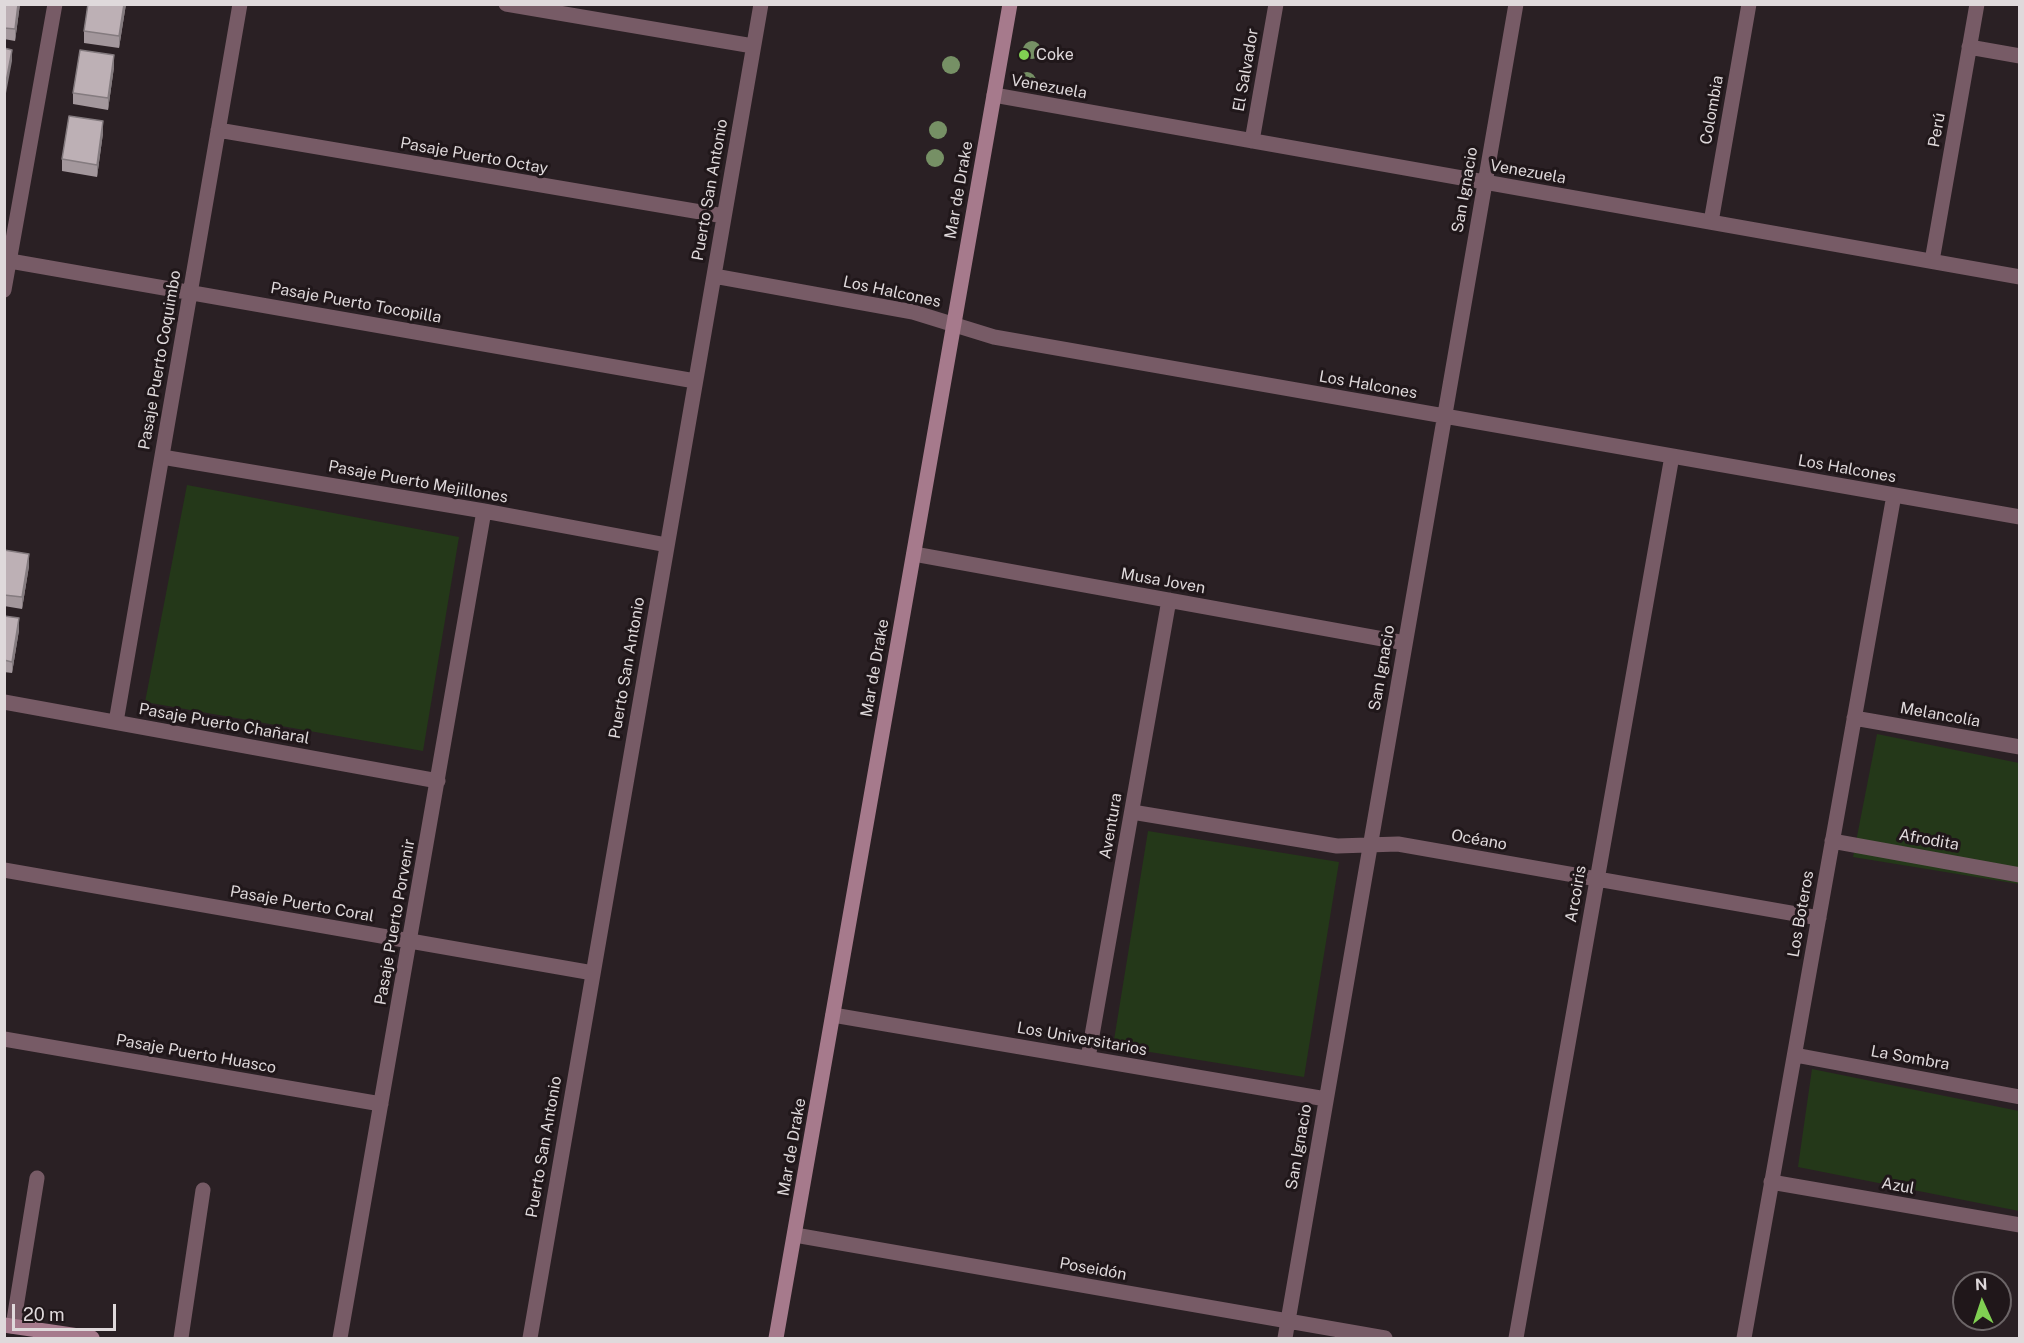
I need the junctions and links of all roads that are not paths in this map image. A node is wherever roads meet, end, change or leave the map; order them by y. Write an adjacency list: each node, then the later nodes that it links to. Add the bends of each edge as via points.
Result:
1 (55, 4): 19 (street)
2 (240, 4): 14 (street, Pasaje Puerto Coquimbo)
3 (506, 4): 10 (street)
4 (761, 4): 10 (street, Puerto San Antonio)
5 (1010, 4): 13 (street, Mar de Drake)
6 (1276, 4): 15 (street, El Salvador)
7 (1516, 4): 16 (street, San Ignacio)
8 (1749, 4): 18 (street, Colombia)
9 (1977, 4): 11 (street, Perú)
10 (753, 46): 17 (street, Puerto San Antonio)
11 (1970, 48): 12 (street); 20 (street, Perú)
12 (2019, 56)
13 (994, 95): 15 (street, Venezuela); 25 (street, Mar de Drake)
14 (218, 130): 17 (street, Pasaje Puerto Octay); 24 (street, Pasaje Puerto Coquimbo)
15 (1252, 141): 16 (street, Venezuela)
16 (1485, 182): 18 (street, Venezuela); 27 (street, San Ignacio)
17 (724, 216): 21 (street, Puerto San Antonio)
18 (1711, 222): 20 (street, Venezuela)
19 (10, 261): 23 (street); 24 (street, Pasaje Puerto Tocopilla)
20 (1932, 261): 22 (street, Venezuela)
21 (714, 276): 25 (street, Los Halcones, via 913,312); 26 (street, Puerto San Antonio)
22 (2019, 277)
23 (4, 290)
24 (190, 292): 26 (street, Pasaje Puerto Tocopilla); 29 (street, Pasaje Puerto Coquimbo)
25 (954, 325): 27 (street, Los Halcones, via 994,337); 34 (street, Mar de Drake)
26 (695, 381): 33 (street, Puerto San Antonio)
27 (1444, 417): 28 (street, Los Halcones); 36 (street, San Ignacio)
28 (1672, 456): 30 (street, Los Halcones); 47 (street, Arcoiris)
29 (162, 457): 31 (street, Pasaje Puerto Mejillones); 39 (street, Pasaje Puerto Coquimbo)
30 (1894, 495): 32 (street, Los Halcones); 38 (street, Los Boteros)
31 (484, 511): 33 (street, Pasaje Puerto Mejillones); 41 (street, Pasaje Puerto Porvenir)
32 (2019, 517)
33 (667, 545): 50 (street, Puerto San Antonio)
34 (914, 554): 35 (street, Musa Joven); 51 (street, Mar de Drake)
35 (1169, 600): 36 (street, Musa Joven); 42 (street, Aventura)
36 (1405, 643): 44 (street, San Ignacio)
37 (4, 702): 39 (street, Pasaje Puerto Chañaral)
38 (1854, 718): 40 (street, Melancolía); 43 (street, Los Boteros)
39 (116, 722): 41 (street, Pasaje Puerto Chañaral)
40 (2019, 747)
41 (438, 781): 49 (street, Pasaje Puerto Porvenir)
42 (1132, 812): 44 (street, Océano, via 1337,846); 54 (street, Aventura)
43 (1832, 841): 46 (street, Afrodita); 48 (street, Los Boteros)
44 (1370, 846): 47 (street, Océano, via 1398,844); 56 (street, San Ignacio)
45 (4, 870): 49 (street, Pasaje Puerto Coral)
46 (2019, 875)
47 (1597, 879): 48 (street, Océano); 72 (street, Arcoiris)
48 (1819, 918): 53 (street, Los Boteros)
49 (410, 941): 50 (street, Pasaje Puerto Coral); 57 (street, Pasaje Puerto Porvenir)
50 (593, 973): 68 (street, Puerto San Antonio)
51 (833, 1015): 54 (street, Los Universitarios); 62 (street, Mar de Drake)
52 (4, 1039): 57 (street, Pasaje Puerto Huasco)
53 (1795, 1055): 55 (street, La Sombra); 59 (street, Los Boteros)
54 (1088, 1059): 56 (street, Los Universitarios)
55 (2019, 1097)
56 (1326, 1099): 63 (street, San Ignacio)
57 (381, 1104): 67 (street, Pasaje Puerto Porvenir)
58 (37, 1178): 64 (street)
59 (1771, 1182): 61 (street, Azul); 73 (street, Los Boteros)
60 (202, 1190): 66 (street)
61 (2019, 1225)
62 (795, 1235): 63 (street, Poseidón); 69 (street, Mar de Drake)
63 (1288, 1321): 70 (street, San Ignacio); 71 (street, Poseidón)
64 (9, 1326): 65 (street)
65 (92, 1338)
66 (181, 1338)
67 (340, 1338)
68 (530, 1338)
69 (776, 1338)
70 (1285, 1338)
71 (1384, 1338)
72 (1516, 1338)
73 (1744, 1338)

